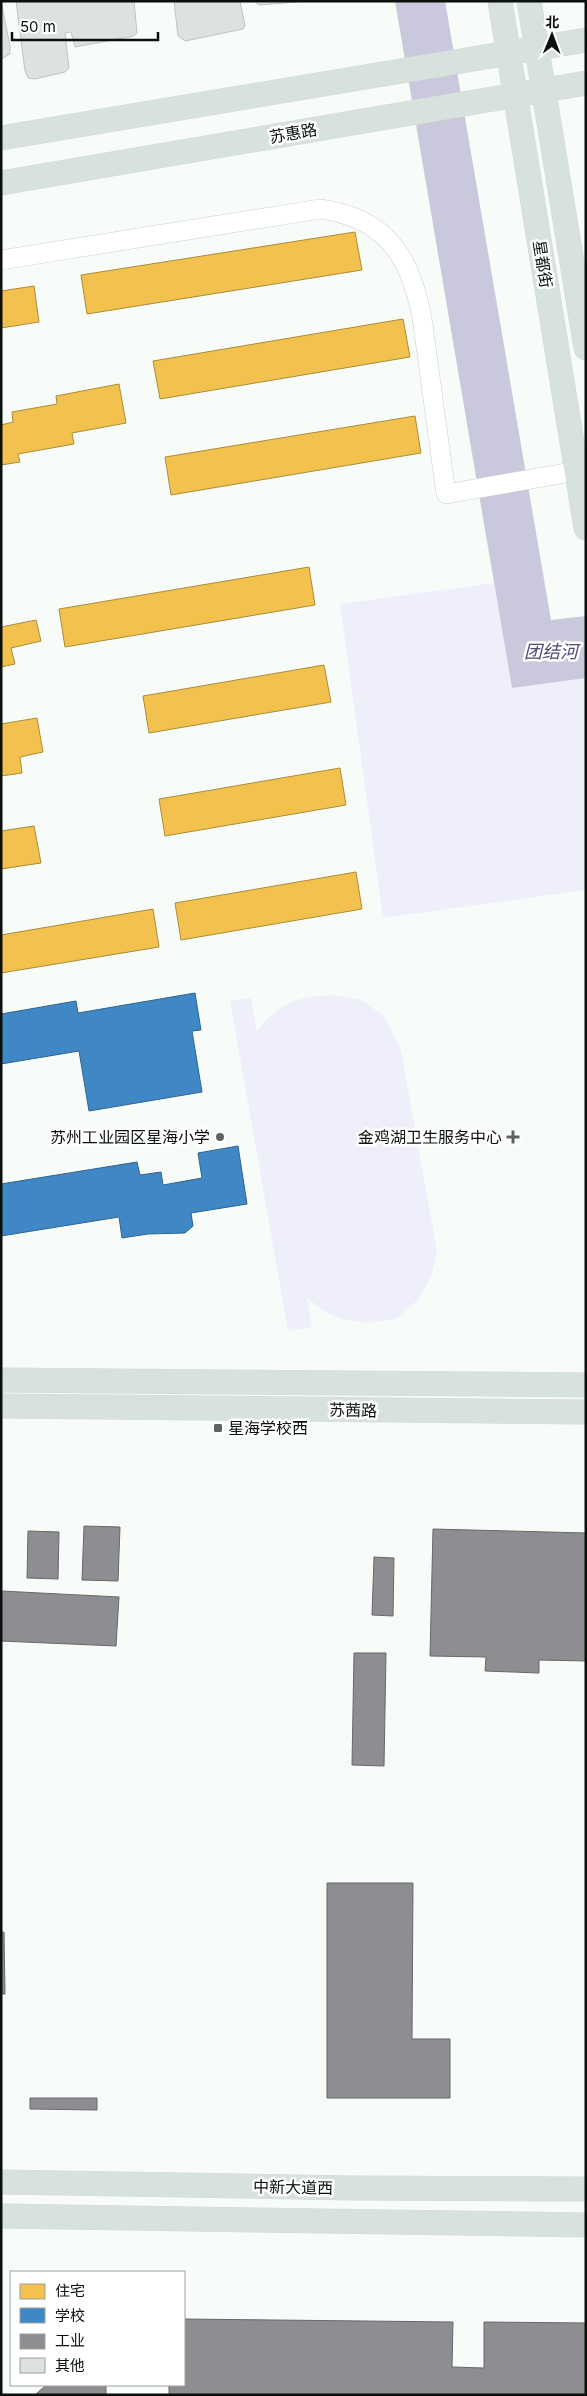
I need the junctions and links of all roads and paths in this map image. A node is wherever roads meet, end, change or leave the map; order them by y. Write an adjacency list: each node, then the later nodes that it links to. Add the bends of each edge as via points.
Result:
1 (500, 1): 5 (main road, 星都街)
2 (529, 1): 4 (main road, 星都街)
3 (586, 40): 4 (main road)
4 (537, 48): 5 (main road); 7 (main road, 星都街)
5 (509, 53): 8 (main road, 星都街); 9 (main road)
6 (586, 83): 7 (main road, 苏惠路)
7 (544, 90): 8 (main road, 苏惠路); 12 (main road, 星都街)
8 (515, 94): 10 (main road, 苏惠路); 13 (main road, 星都街)
9 (1, 138)
10 (1, 183)
11 (1, 260): 13 (street, via 320,209 345,212 376,229 400,252 413,280 424,324 446,494 541,477)
12 (586, 348)
13 (581, 478): 14 (main road, 星都街)
14 (586, 528)
15 (1, 1380): 16 (main road, 苏茜路)
16 (586, 1385)
17 (1, 1406): 18 (main road, 苏茜路)
18 (586, 1412)
19 (1, 2182): 20 (main road, 中新大道西)
20 (586, 2189)
21 (1, 2216): 22 (main road)
22 (586, 2225)

